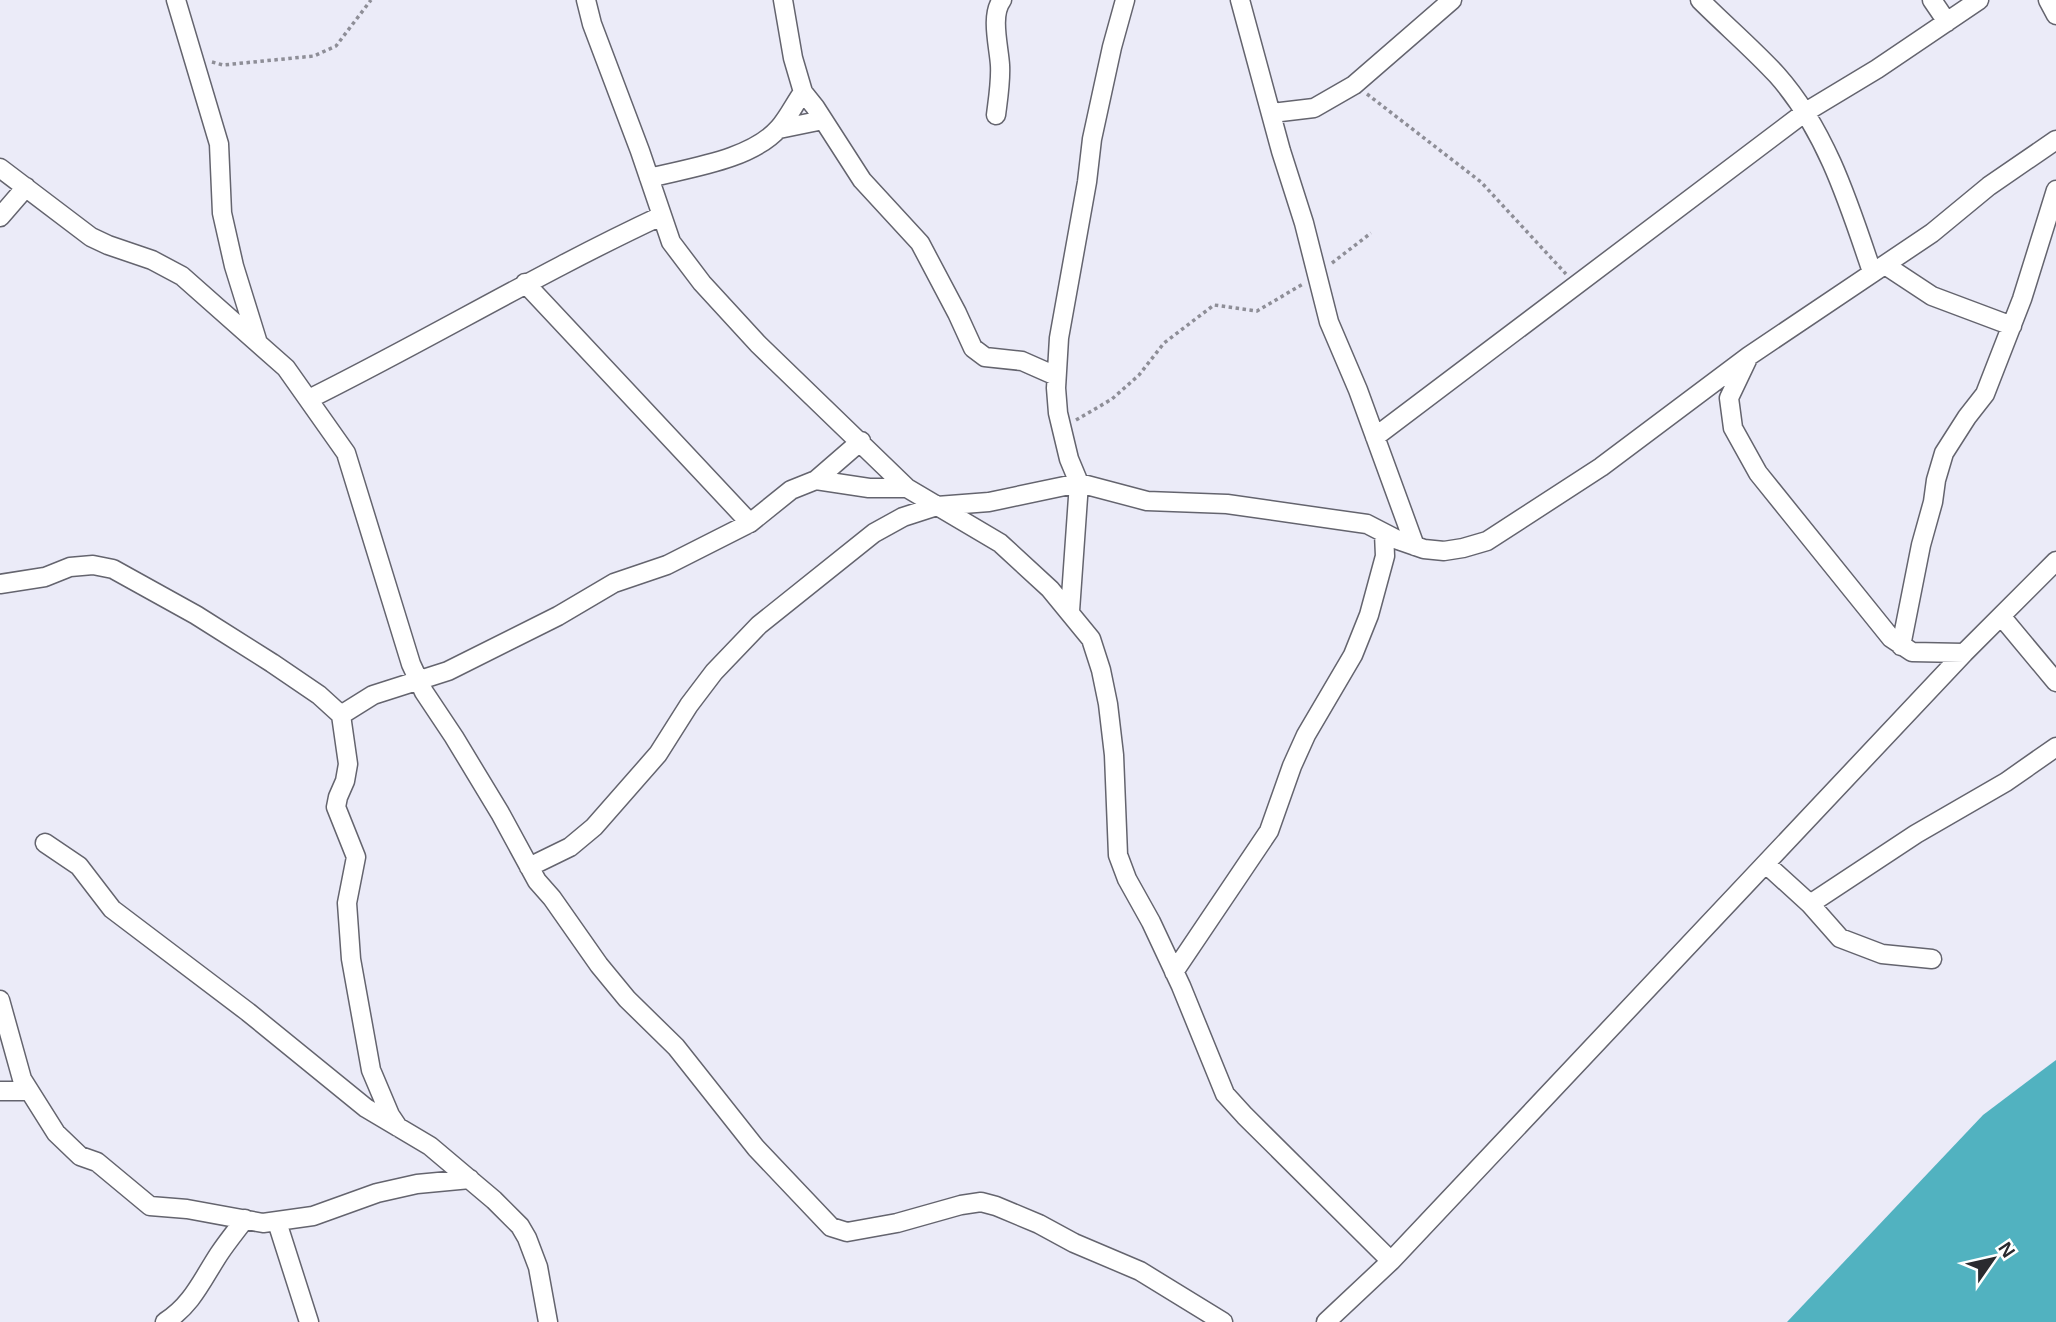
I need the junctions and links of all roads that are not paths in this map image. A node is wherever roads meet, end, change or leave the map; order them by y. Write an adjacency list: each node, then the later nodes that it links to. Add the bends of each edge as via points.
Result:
1 (176, 0): 30 (street, via 219,144 222,213)
2 (586, 0): 22 (street)
3 (783, 0): 14 (street)
4 (1002, 0): 17 (street, via 996,34 1000,67)
5 (1125, 0): 32 (street, via 1092,139)
6 (1240, 0): 15 (street)
7 (1452, 0): 15 (street, via 1354,85 1314,108)
8 (1700, 0): 16 (street, via 1778,76)
9 (1932, 0): 13 (street)
10 (1979, 0): 13 (street)
11 (2048, 0): 12 (street)
12 (2056, 15)
13 (1947, 22): 16 (street)
14 (803, 92): 18 (street); 19 (street)
15 (1272, 113): 34 (street, via 1329,322)
16 (1804, 113): 27 (street, via 1835,170); 34 (street)
17 (996, 115)
18 (823, 120): 19 (street); 32 (street, via 862,180 920,243 973,348 985,357 1022,361)
19 (779, 128): 22 (street, via 760,145 718,162)
20 (2056, 140): 27 (street)
21 (0, 168): 23 (street)
22 (649, 178): 25 (street)
23 (26, 187): 26 (street); 30 (street, via 91,237 182,276)
24 (2056, 190): 29 (street)
25 (661, 216): 28 (street); 35 (street, via 671,242 702,283 758,344)
26 (0, 217)
27 (1878, 269): 29 (street); 31 (street)
28 (525, 283): 33 (street); 40 (street)
29 (2012, 326): 47 (street, via 1985,394 1944,453)
30 (258, 343): 33 (street, via 286,368)
31 (1749, 356): 42 (street, via 1601,467 1487,541 1444,551); 47 (street, via 1730,398 1733,428 1758,473)
32 (1056, 376): 37 (street, via 1058,413)
33 (309, 399): 49 (street, via 346,453)
34 (1375, 437): 42 (street)
35 (861, 442): 36 (street); 38 (street)
36 (816, 480): 38 (street); 40 (street, via 791,490)
37 (1079, 483): 39 (street, via 989,502); 41 (street, via 1147,501 1268,508 1367,524); 45 (street)
38 (907, 488): 39 (street)
39 (937, 506): 45 (street, via 1000,543); 55 (street, via 874,533 759,625 714,673 658,754 594,827 570,847)
40 (750, 523): 49 (street, via 667,565 614,583 448,671)
41 (1384, 533): 42 (street); 58 (street, via 1385,556 1369,615 1353,655 1292,766 1269,831)
42 (1415, 546)
43 (2056, 561): 46 (street)
44 (0, 584): 51 (street, via 45,577 70,567 113,569 272,663)
45 (1070, 611): 58 (street, via 1091,639 1103,681 1114,755 1118,855)
46 (2001, 616): 48 (street); 50 (street)
47 (1901, 646): 48 (street, via 1912,652)
48 (1964, 653): 54 (street)
49 (418, 679): 51 (street, via 373,695); 55 (street)
50 (2056, 682)
51 (341, 715): 62 (street, via 348,764 336,807 356,858 347,903 351,959 372,1070)
52 (2056, 747): 56 (street)
53 (45, 843): 62 (street, via 79,866 112,909 366,1108)
54 (1766, 864): 56 (street); 66 (street)
55 (529, 867): 70 (street, via 620,991 676,1047 756,1148 831,1227 847,1232 981,1202 1140,1271)
56 (1810, 904): 57 (street, via 1840,938 1856,946 1882,954)
57 (1932, 959)
58 (1174, 972): 66 (street, via 1225,1094)
59 (0, 1000): 61 (street)
60 (0, 1091): 61 (street)
61 (29, 1091): 64 (street, via 56,1133 80,1156 97,1162 150,1206)
62 (398, 1127): 63 (street)
63 (470, 1179): 65 (street, via 417,1184 313,1216); 69 (street, via 520,1226 538,1267)
64 (245, 1219): 65 (street); 67 (street, via 193,1297)
65 (277, 1222): 68 (street)
66 (1391, 1261): 71 (street)
67 (165, 1322)
68 (309, 1322)
69 (548, 1322)
70 (1223, 1322)
71 (1326, 1322)

